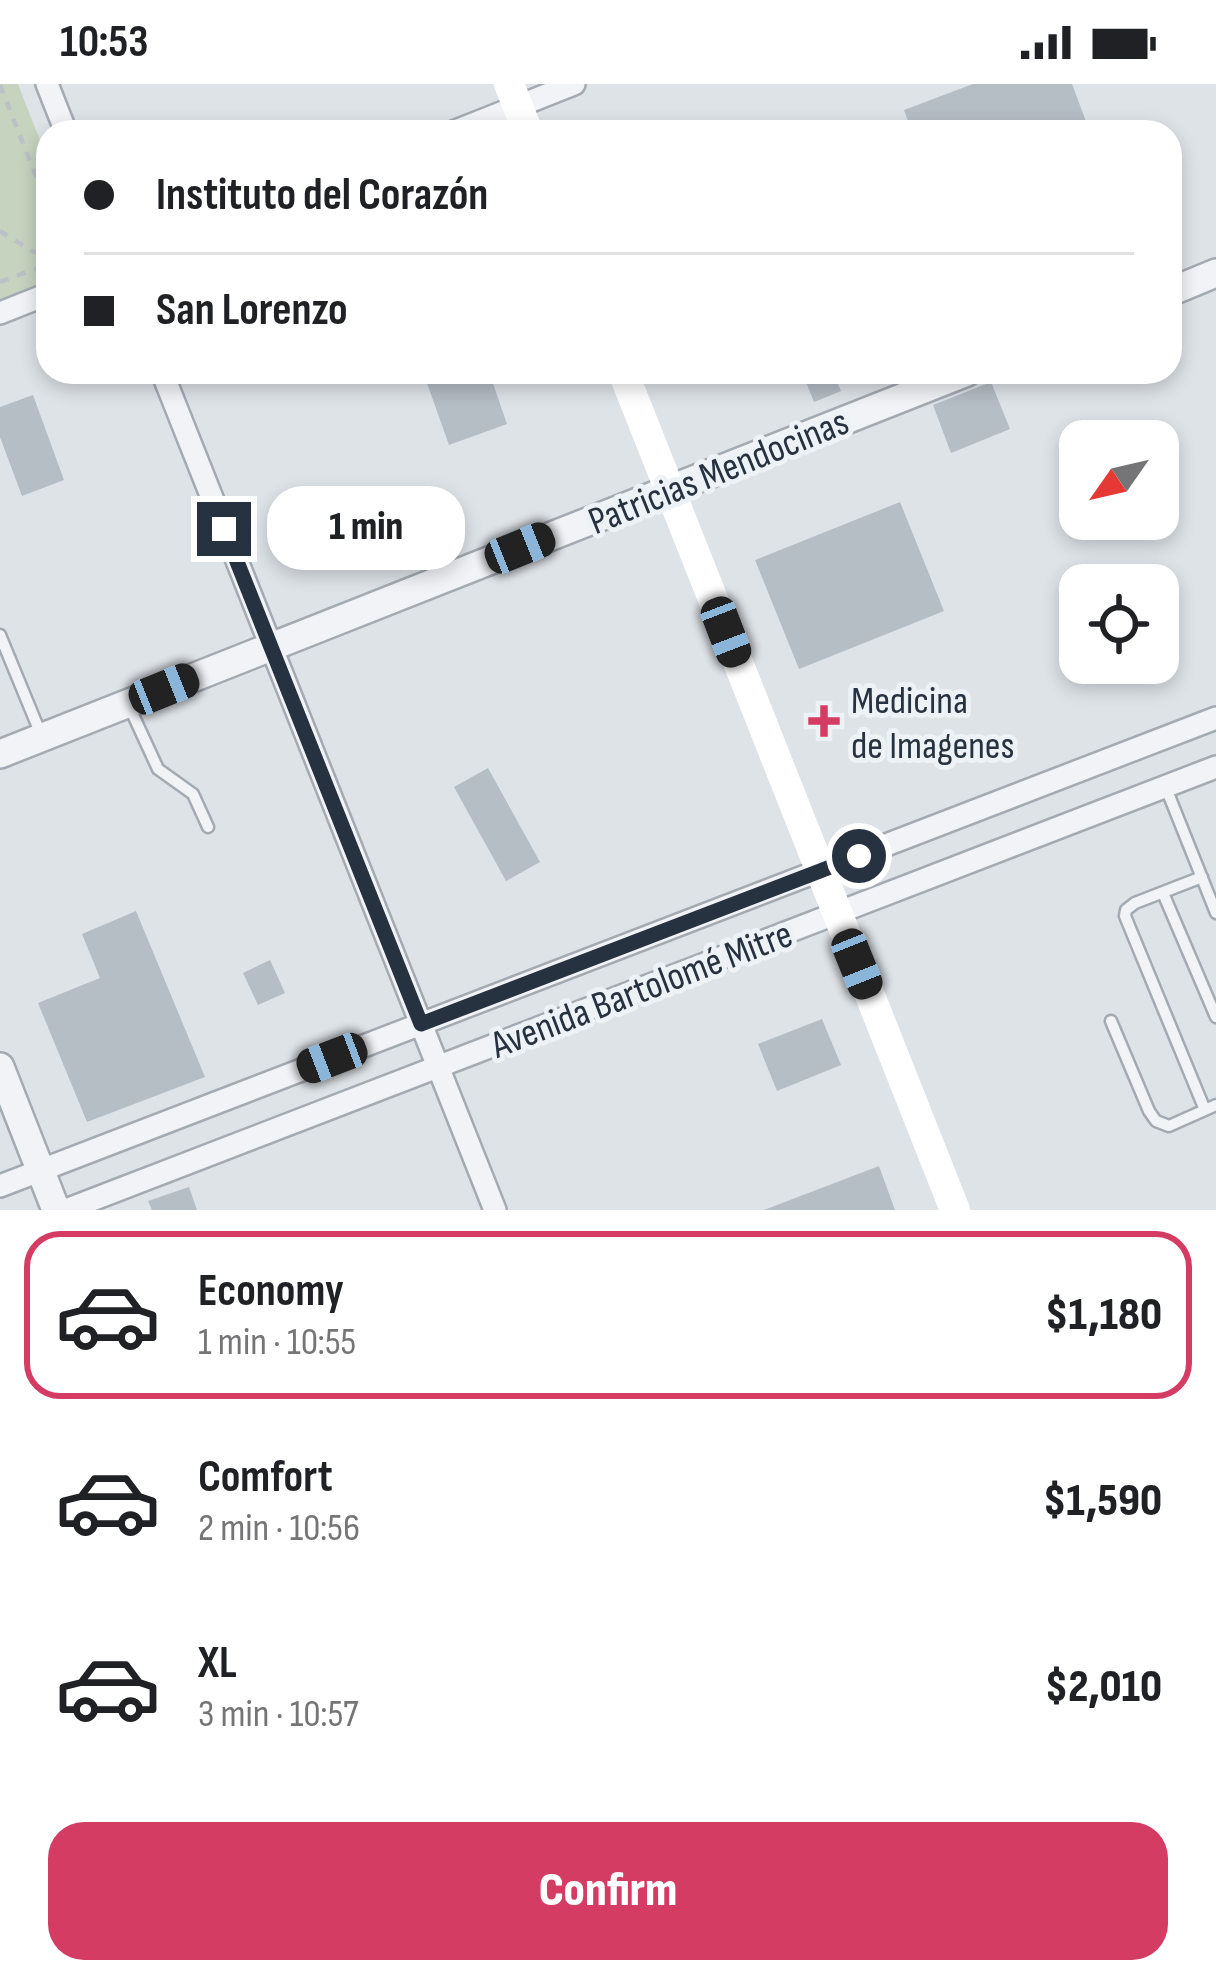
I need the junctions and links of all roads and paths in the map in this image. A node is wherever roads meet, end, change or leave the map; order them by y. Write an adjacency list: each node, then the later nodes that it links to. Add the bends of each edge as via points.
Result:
1 (47, 84): 7 (street)
2 (574, 84): 5 (street)
3 (0, 85): 4 (path)
4 (9, 107): 6 (path); 9 (path)
5 (519, 107): 8 (street)
6 (0, 110)
7 (62, 120)
8 (485, 120)
9 (36, 176)
10 (0, 231): 11 (path)
11 (36, 253)
12 (36, 266): 14 (path)
13 (1216, 274): 15 (street)
14 (0, 282)
15 (1182, 287)
16 (36, 299): 17 (street)
17 (0, 313)
18 (167, 384): 23 (street)
19 (628, 384): 21 (main road)
20 (937, 384): 21 (street, Patricias Mendocinas)
21 (670, 489): 23 (street, Patricias Mendocinas); 31 (main road)
22 (0, 635): 26 (lane)
23 (271, 646): 24 (street, Patricias Mendocinas); 38 (street)
24 (128, 703): 26 (street, Patricias Mendocinas); 30 (lane, via 158,769 193,794)
25 (1216, 718): 31 (street, Avenida Bartolomé Mitre)
26 (42, 737): 27 (street, Patricias Mendocinas)
27 (0, 754)
28 (1216, 767): 29 (street, Avenida Bartolomé Mitre)
29 (1166, 786): 32 (lane); 34 (street, Avenida Bartolomé Mitre)
30 (208, 826)
31 (820, 870): 34 (main road); 38 (street, Avenida Bartolomé Mitre)
32 (1202, 877): 33 (lane); 35 (lane)
33 (1162, 892): 36 (lane); 41 (lane, via 1125,916)
34 (837, 913): 40 (street, Avenida Bartolomé Mitre); 47 (main road)
35 (1216, 913)
36 (1216, 1017)
37 (1111, 1021): 41 (lane, via 1156,1121 1168,1126)
38 (421, 1024): 40 (street); 42 (street, Avenida Bartolomé Mitre)
39 (0, 1067): 42 (street)
40 (438, 1067): 45 (street, Avenida Bartolomé Mitre); 46 (street)
41 (1211, 1107)
42 (41, 1171): 43 (street, Avenida Bartolomé Mitre); 44 (street)
43 (0, 1186)
44 (56, 1210)
45 (66, 1210)
46 (495, 1210)
47 (955, 1210)

